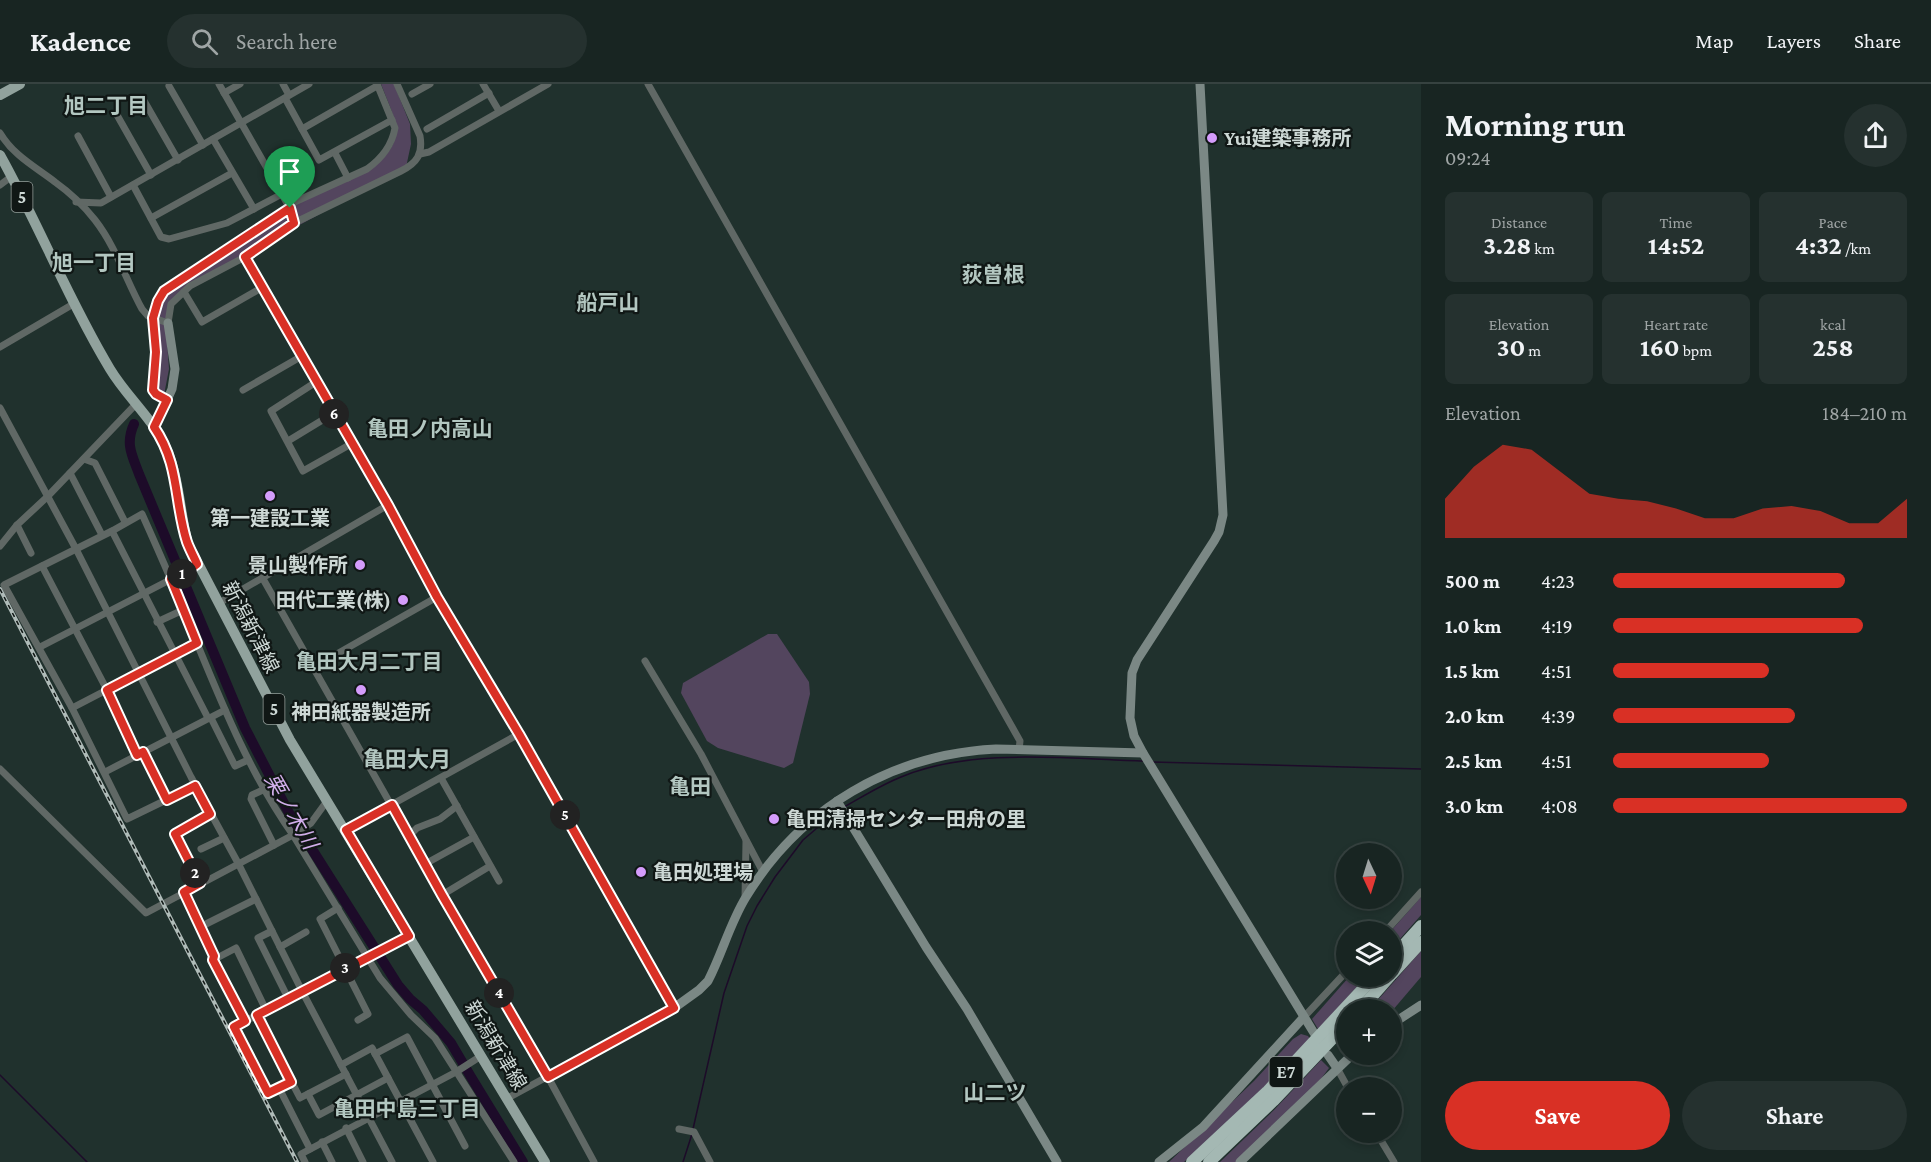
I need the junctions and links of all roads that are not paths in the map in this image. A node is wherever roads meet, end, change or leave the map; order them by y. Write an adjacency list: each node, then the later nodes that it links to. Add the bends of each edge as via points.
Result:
1 (20, 84): 17 (main road)
2 (219, 84): 14 (street)
3 (240, 84): 14 (street)
4 (282, 84): 18 (street)
5 (309, 84): 18 (street)
6 (397, 84): 31 (street, via 420,136)
7 (430, 84): 16 (street)
8 (483, 84): 15 (street)
9 (548, 84): 20 (street)
10 (648, 84): 100 (street, via 1020,741)
11 (1200, 84): 102 (street, via 1223,515 1214,541 1134,667 1131,726)
12 (377, 85): 22 (street); 24 (street)
13 (169, 86): 29 (street)
14 (224, 93): 23 (street)
15 (489, 93): 20 (street); 25 (street)
16 (412, 94)
17 (0, 95)
18 (287, 97): 23 (street); 24 (street)
19 (143, 99): 33 (street)
20 (499, 111): 31 (street)
21 (117, 115): 36 (street)
22 (392, 120): 30 (street); 38 (street, via 394,136 387,149 377,162)
23 (241, 123): 28 (street); 41 (street)
24 (302, 129): 30 (street, via 319,160)
25 (428, 129)
26 (0, 133): 44 (street, via 29,166)
27 (78, 136): 43 (street)
28 (213, 139): 29 (street); 35 (street)
29 (203, 145): 33 (street)
30 (335, 153): 38 (street)
31 (420, 154): 48 (street, via 411,166)
32 (0, 155): 37 (main road, 新潟新津線 / 5)
33 (178, 160): 36 (street)
34 (304, 171): 41 (street)
35 (232, 173): 46 (street); 47 (street)
36 (151, 175): 40 (street)
37 (12, 176): 39 (street); 52 (main road, 新潟新津線 / 5)
38 (348, 178): 45 (street)
39 (0, 185)
40 (133, 185): 43 (street); 47 (street)
41 (277, 185): 42 (street)
42 (282, 194): 45 (street); 46 (street)
43 (111, 196): 44 (street, via 101,203)
44 (76, 201): 53 (street, via 95,220 118,256 142,309)
45 (289, 206): 48 (street); 53 (street, via 164,291)
46 (254, 209): 47 (street, via 227,223 169,239 161,237)
47 (151, 219)
48 (294, 223): 49 (street)
49 (245, 257): 50 (street); 51 (street)
50 (263, 287): 51 (street, via 202,322); 56 (street)
51 (184, 292): 54 (street, via 171,304)
52 (75, 303): 55 (street); 60 (main road, 新潟新津線 / 5, via 111,371)
53 (153, 318): 54 (street); 59 (street, via 153,390)
54 (168, 323): 59 (street, via 175,369)
55 (0, 347)
56 (302, 356): 57 (street); 58 (street)
57 (316, 382): 62 (street); 64 (street, via 271,411)
58 (243, 390)
59 (167, 400): 63 (street)
60 (136, 404): 63 (main road, 新潟新津線 / 5); 66 (street)
61 (0, 408): 68 (street)
62 (334, 413): 64 (street); 65 (street)
63 (154, 427): 78 (main road, 新潟新津線 / 5, via 169,456)
64 (288, 441): 65 (street, via 303,471)
65 (351, 444): 69 (street)
66 (84, 459): 67 (street); 70 (street, via 95,463)
67 (70, 473): 68 (street); 73 (street)
68 (47, 497): 71 (street); 75 (street)
69 (388, 505): 79 (street); 82 (street)
70 (125, 522): 72 (street); 80 (street, via 142,514)
71 (17, 525): 74 (street); 76 (street)
72 (112, 531): 73 (street); 81 (street)
73 (102, 535): 75 (street)
74 (0, 546)
75 (76, 549): 77 (street); 85 (street)
76 (31, 553)
77 (42, 566): 87 (street); 89 (street, via 4,585)
78 (193, 567): 80 (street); 83 (main road, 新潟新津線 / 5)
79 (262, 577): 83 (street); 92 (street)
80 (174, 578): 81 (street); 84 (street)
81 (143, 594): 85 (street); 86 (street)
82 (437, 597): 92 (street); 98 (street)
83 (219, 603): 110 (main road, 新潟新津線 / 5, via 290,740)
84 (183, 610): 86 (street); 88 (street)
85 (107, 612): 87 (street); 93 (street)
86 (157, 622): 90 (street)
87 (75, 629): 89 (street); 94 (street)
88 (197, 643): 90 (street); 96 (street)
89 (40, 647): 95 (street)
90 (176, 654): 93 (street); 97 (street)
91 (645, 661): 120 (street)
92 (314, 667): 112 (street)
93 (139, 674): 94 (street); 99 (street)
94 (107, 690): 95 (street); 101 (street)
95 (72, 708): 105 (street)
96 (225, 710): 97 (street); 103 (street)
97 (209, 718): 99 (street); 103 (street, via 236,766)
98 (519, 734): 106 (street); 155 (street)
99 (171, 738): 101 (street); 107 (street)
100 (1019, 750): 102 (street); 111 (street, via 941,755 881,775)
101 (140, 754): 105 (street); 109 (street)
102 (1144, 755): 158 (street)
103 (248, 759): 108 (street)
104 (0, 769): 129 (street, via 146,913)
105 (105, 772): 109 (street, via 127,819)
106 (441, 778): 112 (street); 113 (street)
107 (195, 786): 109 (street); 114 (street)
108 (265, 789): 116 (street); 121 (street, via 251,799)
109 (167, 800)
110 (327, 801): 115 (main road, 新潟新津線 / 5); 116 (street, via 311,823)
111 (838, 803): 126 (street, via 794,836); 198 (street)
112 (392, 805): 115 (street); 117 (street)
113 (457, 806): 117 (street); 118 (street)
114 (210, 814): 119 (street); 128 (street, via 175,834)
115 (346, 830): 140 (main road, 新潟新津線 / 5)
116 (293, 835): 121 (street); 134 (street)
117 (409, 836): 124 (street)
118 (474, 837): 124 (street); 125 (street)
119 (224, 838): 122 (street); 123 (street)
120 (746, 839): 126 (street); 133 (street)
121 (274, 845): 123 (street)
122 (201, 849)
123 (238, 863): 128 (street); 132 (street)
124 (425, 864): 131 (street)
125 (490, 866): 127 (street); 131 (street)
126 (763, 872): 133 (street)
127 (499, 881)
128 (200, 883): 129 (street)
129 (184, 892): 137 (street)
130 (1421, 892): 135 (street)
131 (442, 895): 172 (street)
132 (256, 899): 137 (street); 138 (street)
133 (745, 899): 155 (street, via 708,981)
134 (338, 908): 144 (street); 147 (street, via 320,919)
135 (1394, 921)
136 (1421, 926): 143 (highway)
137 (200, 927): 145 (street)
138 (272, 931): 142 (street); 152 (street, via 258,938)
139 (306, 932): 142 (street)
140 (409, 936): 144 (street); 166 (main road, 新潟新津線 / 5)
141 (1421, 942): 146 (highway)
142 (280, 947): 151 (street)
143 (1402, 947)
144 (368, 957): 147 (street); 170 (street, via 395,998 435,1038)
145 (213, 960): 156 (street, via 236,948); 161 (street)
146 (1402, 963)
147 (345, 968): 151 (street); 160 (street, via 368,1014)
148 (1336, 983): 158 (street)
149 (1365, 987): 200 (highway, E7, via 1267,1092)
150 (1380, 987): 153 (highway)
151 (302, 991): 152 (street); 167 (street)
152 (288, 998): 156 (street)
153 (1369, 999)
154 (1421, 1005): 159 (street)
155 (674, 1008): 172 (street)
156 (266, 1010): 157 (street)
157 (257, 1015): 161 (street); 175 (street)
158 (1304, 1017): 162 (street); 199 (street, via 1203,1127)
159 (1402, 1017)
160 (358, 1020)
161 (245, 1021): 177 (street, via 234,1027 268,1093)
162 (1314, 1033)
163 (1336, 1035): 201 (highway, E7)
164 (375, 1054): 167 (street, via 372,1048); 174 (street); 176 (street, via 407,1037)
165 (1328, 1055): 169 (street)
166 (481, 1056): 170 (street); 180 (main road, 新潟新津線 / 5)
167 (341, 1065): 171 (street)
168 (1340, 1065): 169 (street)
169 (1336, 1068): 173 (street); 202 (street)
170 (456, 1072): 176 (street); 194 (street)
171 (345, 1074): 178 (street); 179 (street)
172 (548, 1077): 180 (street); 196 (street)
173 (1341, 1077)
174 (388, 1078): 179 (street); 181 (street)
175 (291, 1082): 177 (street); 178 (street, via 300,1098)
176 (432, 1085): 181 (street); 187 (street)
177 (279, 1088): 188 (street)
178 (308, 1094): 179 (street, via 319,1115)
179 (356, 1094): 182 (street)
180 (508, 1098): 195 (main road, 新潟新津線 / 5)
181 (400, 1101): 182 (street); 193 (street)
182 (369, 1117): 183 (street); 189 (street)
183 (346, 1128): 185 (street); 192 (street)
184 (679, 1130): 197 (street, via 694,1132)
185 (322, 1142): 188 (street); 191 (street)
186 (1383, 1143): 203 (street)
187 (465, 1146)
188 (310, 1149): 190 (street, via 301,1154)
189 (389, 1161)
190 (305, 1162)
191 (332, 1162)
192 (363, 1162)
193 (432, 1162)
194 (514, 1162)
195 (545, 1162)
196 (594, 1162)
197 (710, 1162)
198 (1058, 1162)
199 (1159, 1162)
200 (1192, 1162)
201 (1209, 1162)
202 (1240, 1162)
203 (1394, 1162)

